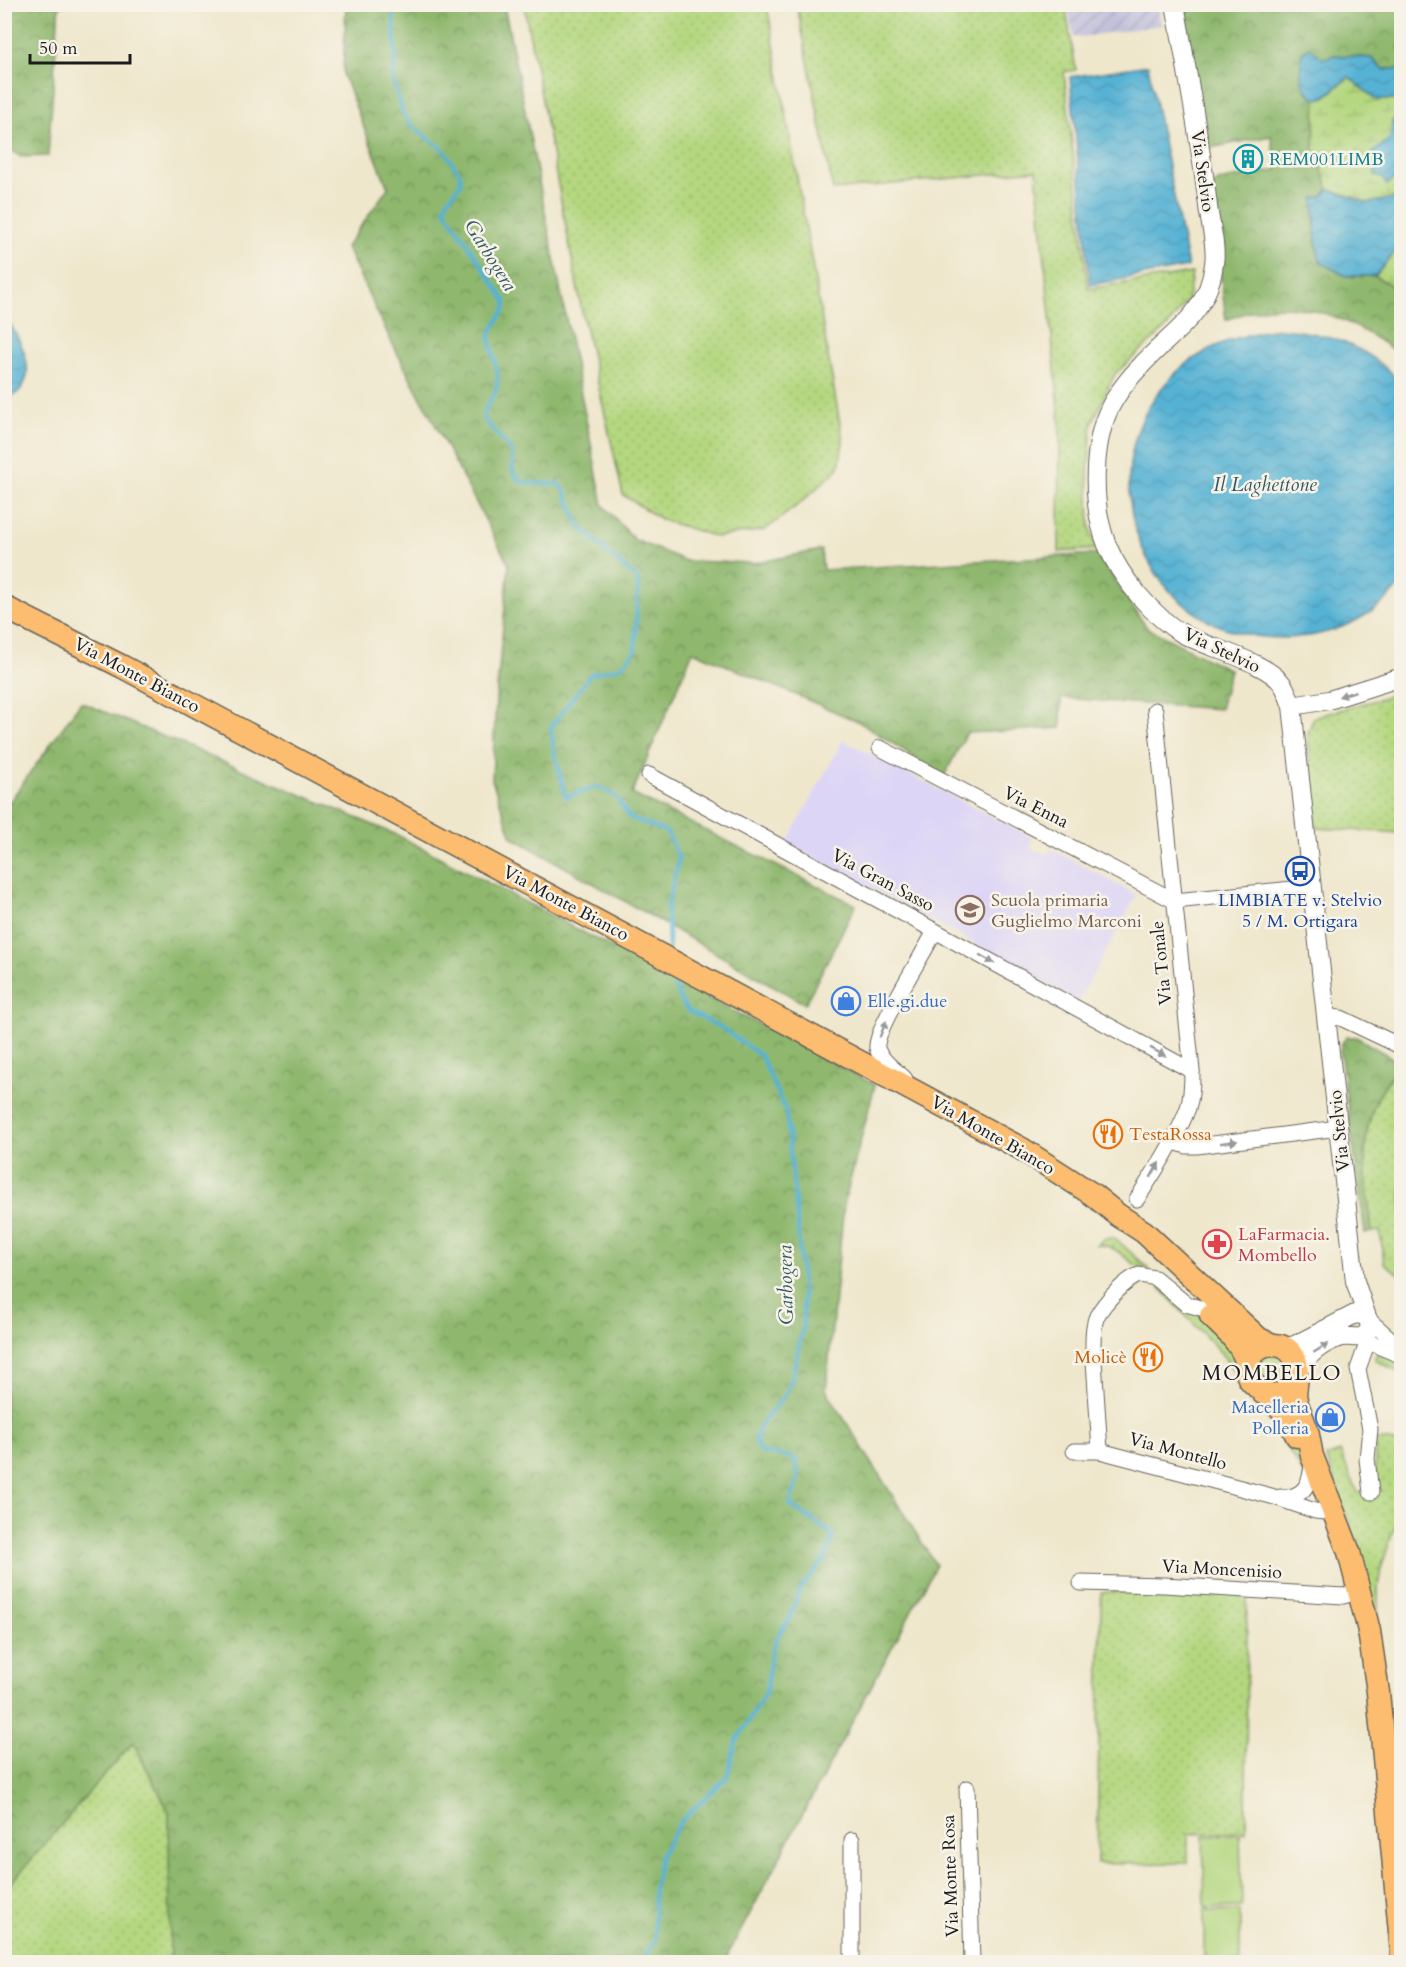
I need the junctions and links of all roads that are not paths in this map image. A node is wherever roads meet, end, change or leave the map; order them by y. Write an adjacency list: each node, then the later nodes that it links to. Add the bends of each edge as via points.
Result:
1 (1174, 4): 4 (street, Via Stelvio, via 1204,168 1215,263 1209,288 1192,318 1140,366 1113,401 1101,435 1096,478 1098,517 1122,574 1144,600 1182,634 1264,670 1282,683)
2 (4, 606): 14 (main road, Via Monte Bianco)
3 (1401, 677): 4 (street, one-way to 4, via 1329,700)
4 (1292, 706): 8 (street, Via Stelvio)
5 (1155, 710): 9 (street, Via Tonale)
6 (880, 748): 9 (street, Via Enna)
7 (650, 776): 10 (street, Via Gran Sasso)
8 (1311, 887): 9 (street); 11 (street, Via Stelvio)
9 (1174, 900): 13 (street, Via Tonale)
10 (935, 931): 13 (street, Via Gran Sasso, one-way to 13); 14 (street, one-way to 10, via 882,1058 877,1043)
11 (1326, 1017): 12 (street, via 1341,1018); 15 (street, Via Stelvio)
12 (1401, 1047)
13 (1192, 1071): 16 (street, Via Tonale, via 1188,1110)
14 (917, 1091): 18 (main road, Via Monte Bianco, via 1022,1149)
15 (1338, 1128): 16 (street, one-way to 15, via 1197,1146); 19 (street, Via Stelvio)
16 (1171, 1141): 17 (street, Via Tonale, one-way to 16)
17 (1137, 1199)
18 (1118, 1215): 20 (main road, Via Monte Bianco, via 1136,1241); 24 (main road, Via Monte Bianco, via 1152,1239 1259,1339)
19 (1355, 1281): 21 (street, Via Stelvio); 22 (street, Via Stelvio, via 1348,1312)
20 (1204, 1309): 27 (main road, Via Monte Bianco, via 1235,1339); 31 (street, via 1186,1305 1148,1275 1135,1276 1097,1316 1093,1346)
21 (1368, 1319): 22 (street, via 1355,1314); 23 (street, via 1370,1326); 25 (street)
22 (1334, 1324): 24 (street, via 1293,1346)
23 (1362, 1339): 26 (street); 28 (street, one-way to 23, via 1316,1351 1339,1338); 33 (street, via 1358,1369 1370,1429 1367,1460)
24 (1275, 1345): 27 (main road, via 1254,1353); 28 (main road, via 1287,1349 1294,1357)
25 (1401, 1349)
26 (1401, 1356)
27 (1248, 1367): 29 (main road, via 1251,1382)
28 (1296, 1376): 29 (main road, via 1284,1392); 32 (main road, via 1295,1398)
29 (1263, 1392): 32 (main road, via 1280,1407)
30 (1074, 1451): 31 (street, Via Montello)
31 (1100, 1451): 34 (street, Via Montello)
32 (1312, 1456): 34 (street, Via Montello, via 1311,1479 1298,1494); 35 (main road)
33 (1371, 1492)
34 (1271, 1496): 35 (street, Via Montello, via 1315,1511)
35 (1335, 1513): 37 (main road)
36 (1081, 1583): 37 (street, Via Moncenisio, via 1343,1596)
37 (1360, 1591): 40 (main road, via 1376,1682)
38 (967, 1788): 42 (street, Via Monte Rosa)
39 (852, 1840): 41 (street)
40 (1401, 1954)
41 (852, 1962)
42 (972, 1962)

